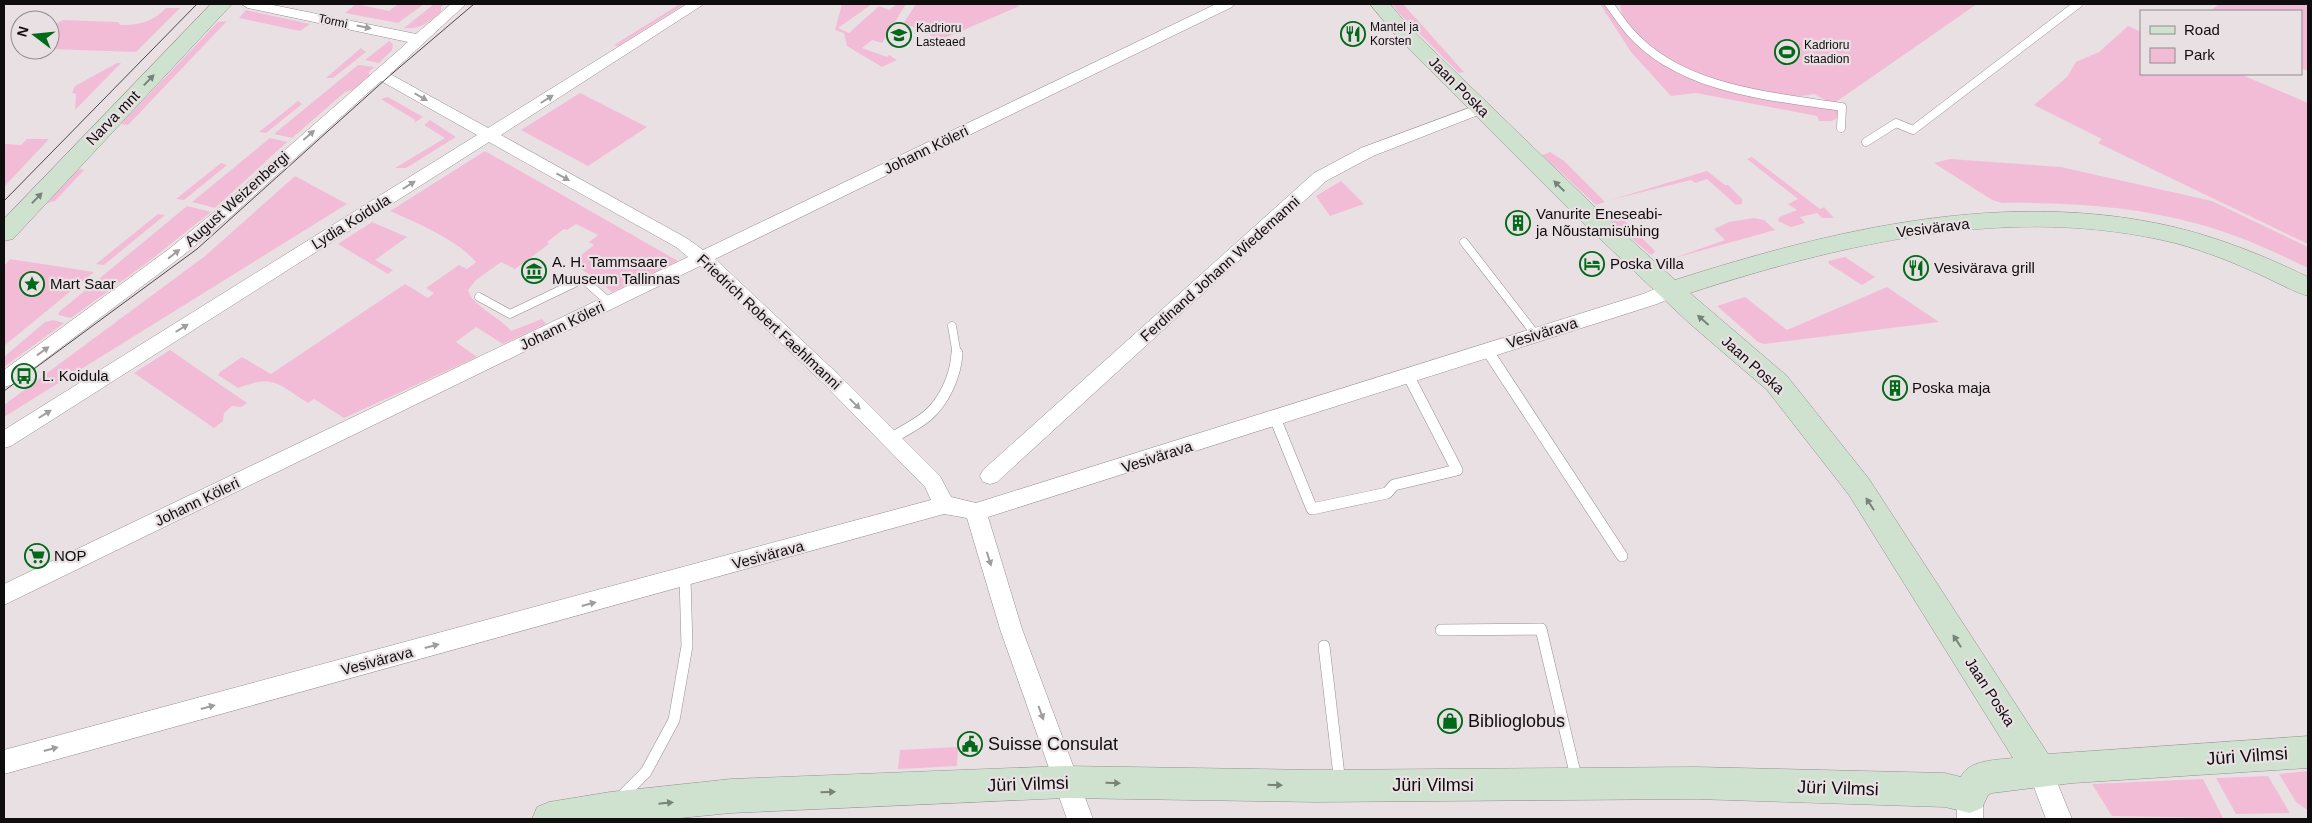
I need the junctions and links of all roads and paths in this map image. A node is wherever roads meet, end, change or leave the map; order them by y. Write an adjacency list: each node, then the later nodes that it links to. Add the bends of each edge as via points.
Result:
1 (202, 4): 16 (street, Narva mnt)
2 (222, 4): 17 (street, Narva mnt, one-way to 2)
3 (248, 4): 10 (street, Tormi, one-way to 10, via 323,13)
4 (459, 4): 10 (street, August Weizenbergi)
5 (698, 4): 14 (street, Lydia Koidula, one-way to 5)
6 (1227, 4): 19 (street, Johann Köleri)
7 (1380, 4): 12 (street, Jaan Poska, via 1403,32)
8 (1609, 4): 13 (lane, via 1633,36 1656,56 1674,66 1733,89 1842,107)
9 (2078, 4): 15 (lane, via 1913,130 1896,123)
10 (417, 39): 11 (street, August Weizenbergi)
11 (378, 76): 14 (street, Friedrich Robert Faehlmanni, one-way to 14); 28 (street, August Weizenbergi, one-way to 11, via 175,254)
12 (1480, 109): 21 (street, Jaan Poska, one-way to 12); 32 (street, Ferdinand Johann Wiedemanni, via 1367,152 1320,177)
13 (1842, 128)
14 (489, 135): 19 (street, Friedrich Robert Faehlmanni, one-way to 19); 31 (street, Lydia Koidula, one-way to 14)
15 (1866, 142)
16 (4, 206)
17 (4, 233)
18 (1464, 242): 25 (lane)
19 (702, 258): 23 (street, Johann Köleri); 30 (street, Friedrich Robert Faehlmanni, one-way to 30)
20 (2308, 287): 21 (street, Vesivärava, via 2228,252 2156,231 2070,221 1960,224 1862,237)
21 (1672, 290): 25 (street, Vesivärava); 42 (street, Jaan Poska, one-way to 21, via 1858,487 1777,383)
22 (479, 297): 23 (lane, via 510,314 584,279)
23 (610, 303): 37 (street, Johann Köleri)
24 (952, 326): 30 (lane, via 956,366 942,399 927,416)
25 (1536, 335): 26 (street, Vesivärava)
26 (1487, 350): 27 (street, Vesivärava); 35 (lane)
27 (1408, 375): 29 (street, Vesivärava); 29 (lane, via 1457,470 1394,485 1388,493 1312,509)
28 (4, 380)
29 (1275, 418): 34 (street, Vesivärava)
30 (890, 439): 33 (street, Friedrich Robert Faehlmanni, via 933,482)
31 (4, 440)
32 (990, 476)
33 (944, 505): 34 (street, Vesivärava); 36 (street, Vesivärava)
34 (976, 512): 43 (street, one-way to 43, via 1011,629)
35 (1622, 556)
36 (686, 578): 41 (street, Vesivärava, one-way to 36); 47 (lane, via 687,646 674,720 646,772)
37 (4, 595)
38 (1441, 630): 44 (lane, via 1541,629)
39 (1324, 646): 45 (lane)
40 (2308, 752): 42 (street, Jüri Vilmsi)
41 (4, 762)
42 (2040, 771): 46 (street, Jüri Vilmsi, via 1986,777 1975,784); 50 (street, Jaan Poska)
43 (1066, 782): 45 (street, Jüri Vilmsi, one-way to 45); 47 (street, Jüri Vilmsi, one-way to 43, via 731,796); 49 (street)
44 (1578, 784): 45 (street, Jüri Vilmsi); 46 (street, Jüri Vilmsi, via 1696,783 1945,790)
45 (1340, 786)
46 (1970, 807)
47 (609, 814): 48 (street, Jüri Vilmsi)
48 (549, 819)
49 (1080, 819)
50 (2059, 819)

